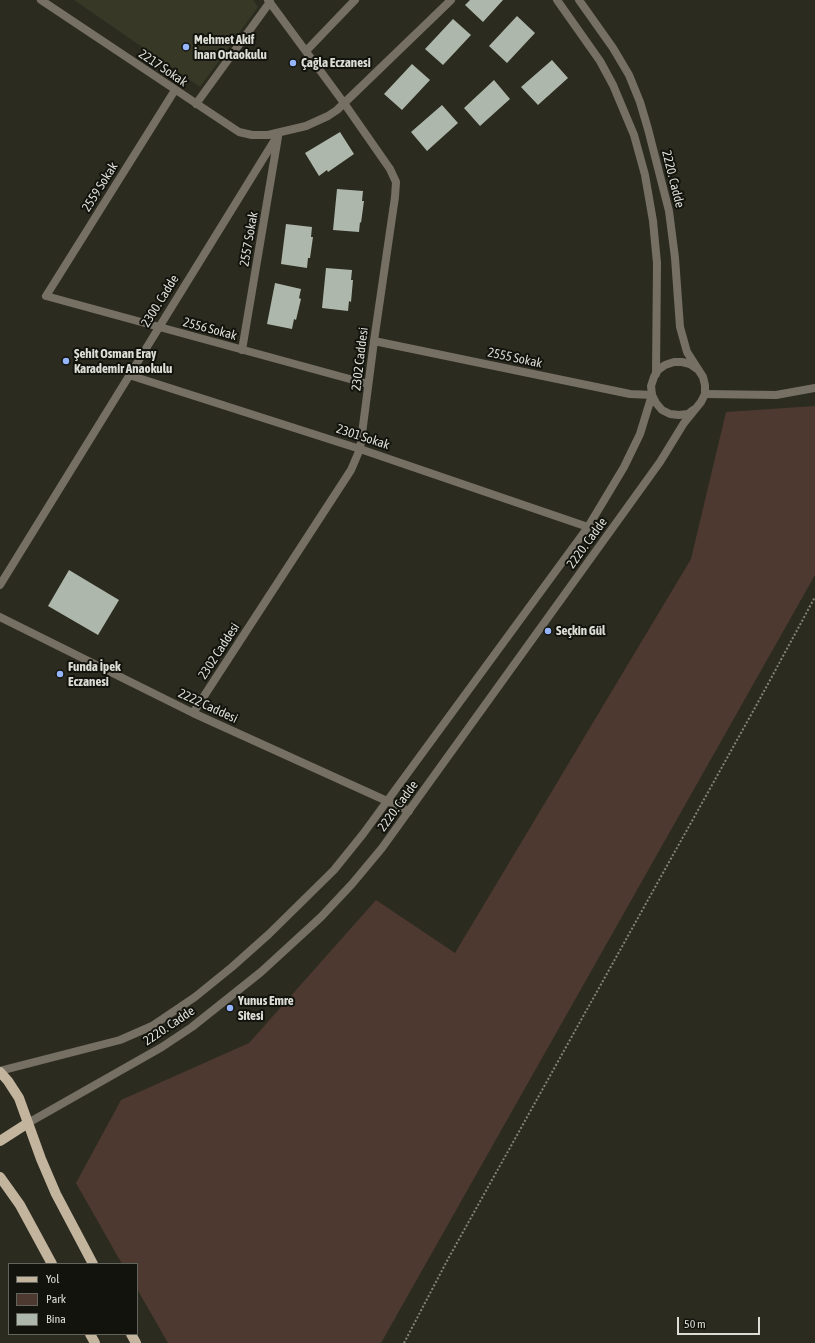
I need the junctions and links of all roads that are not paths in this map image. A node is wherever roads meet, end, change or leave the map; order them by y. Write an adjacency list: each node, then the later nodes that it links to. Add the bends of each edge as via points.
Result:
1 (41, 0): 8 (street, 2217 Sokak)
2 (355, 0): 7 (street)
3 (451, 0): 9 (street, 2217 Sokak)
4 (557, 0): 16 (street, 2220. Cadde, via 614,85 641,162 653,221 657,263)
5 (579, 0): 18 (street, 2220. Cadde, via 613,48 629,75 640,102 669,211 680,327 687,352)
6 (269, 1): 7 (street, 2302 Caddesi); 10 (street)
7 (306, 51): 9 (street, 2302 Caddesi)
8 (175, 90): 10 (street, 2217 Sokak); 12 (street, 2559 Sokak)
9 (344, 103): 11 (street, 2217 Sokak, via 317,122); 14 (street, 2302 Caddesi, via 390,168 396,182)
10 (196, 104): 11 (street, 2217 Sokak, via 239,132 252,135)
11 (279, 133): 13 (street, 2300. Cadde); 15 (street, 2557 Sokak)
12 (46, 296): 13 (street, 2556 Sokak)
13 (158, 327): 15 (street, 2556 Sokak); 17 (street, 2300. Cadde)
14 (374, 341): 19 (street, 2302 Caddesi); 22 (street, 2555 Sokak, via 630,394)
15 (242, 350): 19 (street, 2556 Sokak)
16 (656, 374): 18 (street, via 665,365 682,362 698,370); 22 (street, 2220. Cadde, via 651,386)
17 (129, 375): 24 (street, 2301 Sokak); 26 (street, 2300. Cadde)
18 (702, 377): 21 (street, 2220. Cadde)
19 (368, 384): 24 (street, 2302 Caddesi)
20 (815, 388): 21 (street, via 776,395)
21 (704, 394): 23 (street, 2220. Cadde)
22 (652, 395): 23 (street, via 662,410 670,414 688,414); 25 (street, 2220. Cadde, via 631,454)
23 (696, 409): 30 (street, 2220. Cadde)
24 (360, 449): 25 (street, 2301 Sokak); 28 (street, 2302 Caddesi, via 351,470)
25 (588, 527): 29 (street, 2220. Cadde)
26 (0, 585)
27 (0, 617): 28 (street, 2222 Caddesi)
28 (193, 713): 29 (street, 2222 Caddesi)
29 (387, 802): 30 (street, 2222 Caddesi); 31 (street, 2220. Cadde, via 334,870 304,901 195,997 152,1026 120,1040)
30 (409, 811): 32 (street, 2220. Cadde, via 352,884 321,917 261,972 192,1027 162,1047)
31 (0, 1072): 32 (main road, via 19,1098)
32 (28, 1123): 33 (main road); 36 (main road, via 56,1194)
33 (0, 1141)
34 (0, 1177): 35 (main road, via 20,1205)
35 (51, 1263)
36 (92, 1263)

